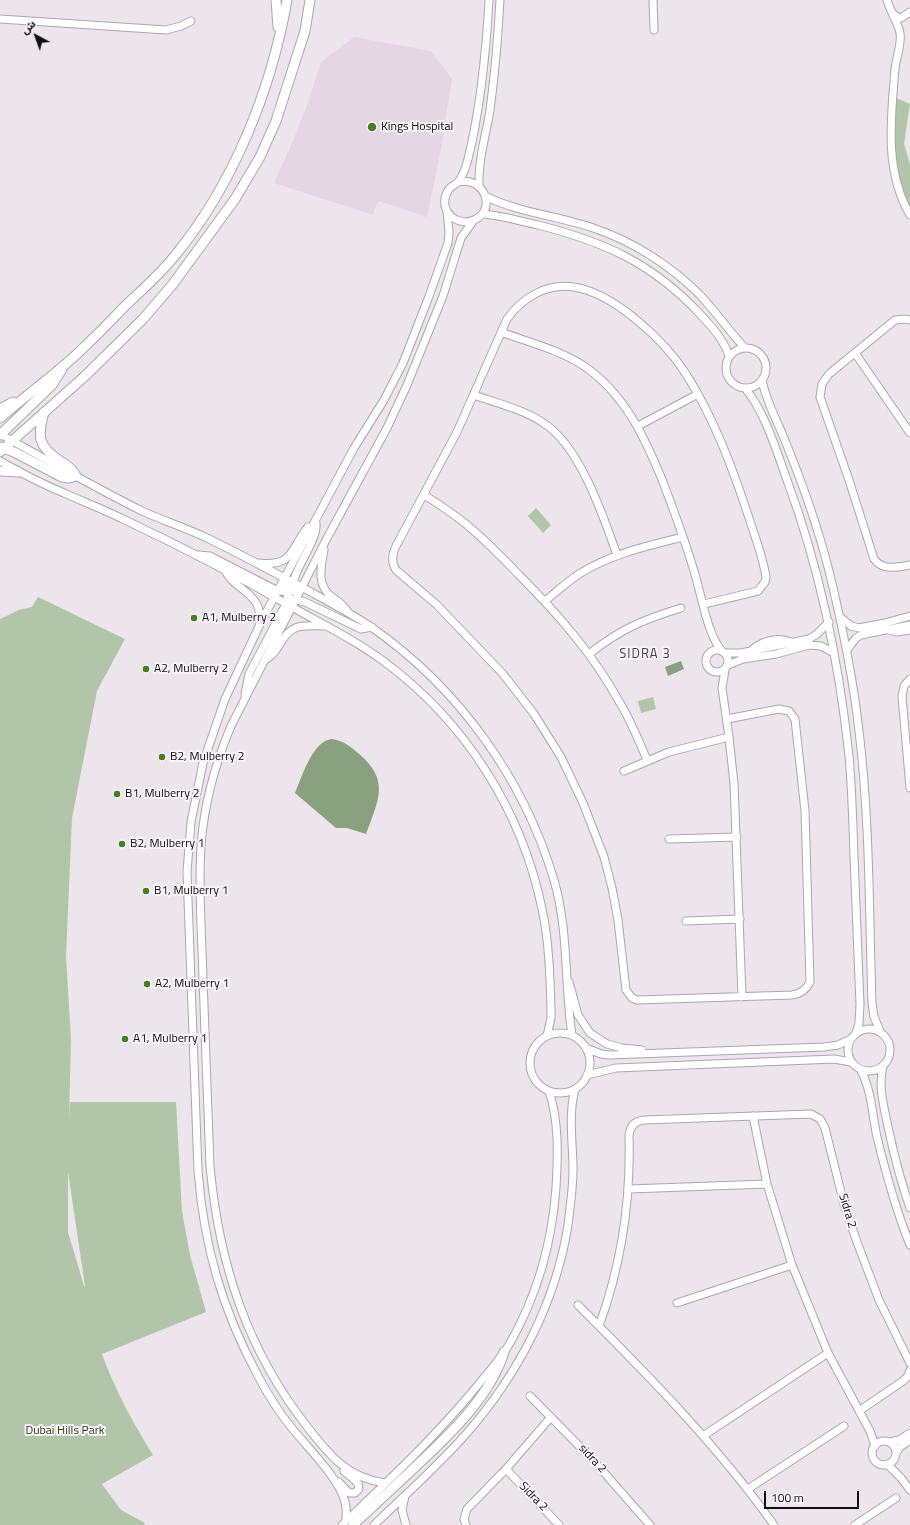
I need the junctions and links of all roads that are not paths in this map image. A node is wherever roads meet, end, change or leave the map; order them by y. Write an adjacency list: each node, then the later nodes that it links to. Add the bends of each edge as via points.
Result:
1 (276, 0): 18 (main road)
2 (287, 0): 18 (main road)
3 (304, 0): 17 (main road)
4 (310, 0): 17 (main road)
5 (315, 0): 17 (main road)
6 (483, 0): 13 (street)
7 (489, 0): 13 (street)
8 (500, 0): 20 (street, via 496,61 479,168)
9 (653, 0): 16 (street)
10 (886, 0): 12 (street)
11 (910, 12): 12 (street, via 901,18)
12 (892, 13): 24 (street, via 899,28 900,39 894,82 892,163 900,194)
13 (488, 18): 19 (street, via 474,128 467,165)
14 (0, 19): 15 (street, via 166,30)
15 (191, 21)
16 (654, 30)
17 (305, 31): 38 (main road, via 269,139 235,199 173,284 143,319)
18 (279, 36): 31 (main road, via 253,121 212,204 172,258)
19 (458, 182): 20 (street, via 469,181); 22 (street, via 446,196)
20 (479, 186): 21 (street)
21 (485, 196): 23 (street); 28 (street, via 506,205 595,228 646,253 677,274 700,295)
22 (447, 211): 25 (street, via 456,220); 50 (street, via 448,243 403,363)
23 (482, 214): 25 (street); 30 (street, via 501,216 572,234 637,262 663,280 695,308 719,337)
24 (910, 215)
25 (474, 220): 52 (street, via 461,238 443,296 407,385 387,428)
26 (910, 320): 29 (street, via 895,320)
27 (501, 332): 34 (street, via 514,309 534,293 560,286 586,290 618,307 656,337 676,360); 36 (street); 40 (street, via 556,352 584,366 620,399)
28 (746, 348): 30 (street); 32 (street, via 758,351 765,360 766,371)
29 (855, 353): 41 (street); 56 (street, via 825,378 820,390 821,403 847,473 874,559 885,567)
30 (729, 356): 33 (street, via 726,363 728,377 738,387)
31 (63, 366): 35 (main road); 42 (main road, via 52,386)
32 (762, 380): 33 (street, via 751,388); 68 (street, via 816,526)
33 (745, 388): 70 (street, via 760,410 790,489)
34 (698, 394): 40 (street); 64 (street, via 739,490 766,576 758,591)
35 (27, 395): 37 (main road); 39 (main road)
36 (474, 395): 49 (street); 54 (street, via 543,422 567,444 585,476)
37 (0, 409)
38 (44, 412): 43 (main road); 48 (main road, via 39,434 43,446 51,455 72,469)
39 (0, 418)
40 (638, 426): 51 (street)
41 (910, 432)
42 (0, 435): 43 (street)
43 (12, 441): 44 (main road); 48 (street)
44 (1, 447): 48 (main road, via 62,477)
45 (0, 461): 47 (street)
46 (0, 471): 47 (main road)
47 (19, 472): 53 (street, via 124,519)
48 (76, 476): 55 (street)
49 (424, 495): 63 (street, via 452,513 483,539); 98 (street, via 393,552 393,565 437,605 502,674 534,714 561,757 583,803 604,857 618,920 624,985 628,995 643,1001)
50 (316, 520): 55 (street, via 306,528 286,559 274,564); 58 (street); 59 (street, via 315,532)
51 (683, 537): 54 (street); 64 (street)
52 (326, 540): 60 (street); 66 (street, via 320,572 321,581 324,589 342,604)
53 (196, 555): 57 (street); 61 (street, via 210,556)
54 (617, 555): 63 (street, via 579,574)
55 (253, 562): 58 (street)
56 (910, 565)
57 (225, 570): 61 (street); 69 (street, via 232,581 256,602)
58 (285, 578): 59 (street); 61 (street); 62 (street)
59 (292, 582): 60 (street); 62 (street)
60 (302, 588): 62 (street); 66 (street)
61 (276, 594): 62 (street); 69 (street)
62 (290, 598): 72 (street); 73 (street, via 305,602 361,629); 82 (street); 87 (street, via 249,674)
63 (545, 601): 81 (street)
64 (704, 604): 76 (street)
65 (681, 608): 81 (street, via 653,616 627,628)
66 (348, 613): 73 (street)
67 (910, 616): 68 (street, via 860,628 851,626)
68 (840, 617): 77 (street)
69 (261, 622): 112 (street, via 216,724 203,763 191,822 188,879)
70 (829, 622): 78 (street, via 813,637 792,643 736,654); 80 (street)
71 (910, 624): 74 (street)
72 (326, 626): 82 (street, via 293,628 273,654); 102 (street, via 385,662 426,697 463,739 498,790 526,851 542,907 552,1009)
73 (372, 627): 97 (street, via 418,664 444,690 478,729 510,779 536,832 554,882 564,928)
74 (887, 629): 75 (street, via 897,632); 77 (street, via 861,635)
75 (910, 630)
76 (711, 634): 78 (street); 79 (street)
77 (847, 650): 99 (street, via 863,775 872,1003 874,1018)
78 (723, 652): 79 (street, via 717,650); 83 (street, via 728,659)
79 (709, 653): 84 (street, via 706,661)
80 (834, 653): 83 (street, via 821,646 810,645 743,659); 100 (street, via 845,720 852,794 860,1014)
81 (589, 654): 90 (street, via 621,704)
82 (263, 661): 87 (street)
83 (726, 667): 84 (street, via 719,673); 86 (street)
84 (712, 672): 86 (street)
85 (910, 679): 92 (street, via 904,686 902,696)
86 (722, 688): 88 (street)
87 (246, 696): 113 (street, via 216,764 206,804 201,845 200,896)
88 (727, 719): 89 (street); 98 (street, via 779,709 793,715 805,811 810,982 798,995)
89 (729, 737): 90 (street); 93 (street)
90 (647, 760): 91 (street)
91 (624, 771)
92 (910, 788)
93 (737, 837): 94 (street); 95 (street)
94 (669, 839)
95 (740, 920): 96 (street); 98 (street)
96 (686, 921)
97 (566, 976): 101 (street); 105 (street, via 578,1015 590,1033 607,1044)
98 (742, 997)
99 (880, 1031): 100 (street, via 868,1028); 107 (street, via 890,1045 890,1056)
100 (856, 1033): 103 (street)
101 (572, 1035): 102 (street, via 559,1033); 104 (street)
102 (547, 1036): 111 (street, via 534,1047 530,1057 530,1068 533,1078)
103 (851, 1039): 105 (street, via 838,1045 824,1047); 106 (street, via 848,1051)
104 (586, 1048): 105 (street, via 609,1055); 109 (street, via 590,1061)
105 (654, 1053)
106 (851, 1062): 108 (street); 109 (street, via 834,1059 624,1068)
107 (883, 1066): 108 (street, via 872,1071); 117 (street, via 880,1080 881,1095 897,1166)
108 (860, 1069): 118 (street, via 869,1088 875,1129 885,1169)
109 (588, 1075): 110 (street)
110 (575, 1089): 111 (street, via 562,1093); 146 (street, via 571,1110 573,1170 570,1212 562,1253 543,1312 522,1355 492,1402 466,1434)
111 (549, 1092): 123 (street, via 555,1114 557,1149 550,1233 525,1313)
112 (196, 1114): 113 (street); 139 (street, via 200,1200 214,1268 224,1301 259,1378 290,1425)
113 (208, 1114): 137 (street, via 213,1199 223,1254 236,1296 248,1328 271,1374 299,1416)
114 (753, 1116): 115 (street); 116 (street, Sidra 2, via 638,1120 630,1129); 125 (street, Sidra 2, via 811,1114 823,1123 844,1204 860,1249 880,1300)
115 (767, 1184): 116 (street); 119 (street)
116 (629, 1189): 122 (street, Sidra 2, via 626,1224 619,1258)
117 (910, 1208)
118 (910, 1245)
119 (792, 1265): 120 (street); 124 (street)
120 (677, 1303)
121 (578, 1305): 122 (street)
122 (599, 1326): 133 (street)
123 (504, 1352): 143 (street, via 447,1422); 148 (main road, via 491,1382 463,1418 386,1494)
124 (828, 1353): 128 (street); 133 (street)
125 (910, 1363)
126 (910, 1370): 128 (street, via 903,1381)
127 (530, 1396): 129 (street, sidra 2)
128 (859, 1411): 130 (street)
129 (551, 1417): 141 (street); 153 (street, sidra 2, via 598,1465)
130 (866, 1425): 135 (street); 136 (street)
131 (844, 1426): 144 (street)
132 (910, 1433): 135 (street, via 900,1440)
133 (704, 1436): 144 (street)
134 (910, 1440): 138 (street)
135 (887, 1442): 136 (street); 138 (street, via 895,1448)
136 (875, 1446): 140 (street, via 873,1454 876,1461 883,1465)
137 (332, 1456): 139 (street, via 337,1465 358,1483 359,1489 355,1493 347,1491); 143 (street, via 359,1476)
138 (895, 1456): 140 (street); 142 (street)
139 (321, 1463): 148 (street, via 344,1497)
140 (887, 1464): 142 (street)
141 (506, 1469): 151 (street, via 467,1509 464,1519); 152 (street, Sidra 2)
142 (901, 1478): 145 (street)
143 (385, 1483): 148 (street)
144 (748, 1489): 154 (street)
145 (910, 1490)
146 (405, 1495): 149 (street); 150 (street, via 402,1510)
147 (896, 1498): 155 (street)
148 (347, 1523)
149 (374, 1525)
150 (406, 1525)
151 (466, 1525)
152 (559, 1525)
153 (650, 1525)
154 (774, 1525)
155 (855, 1525)

